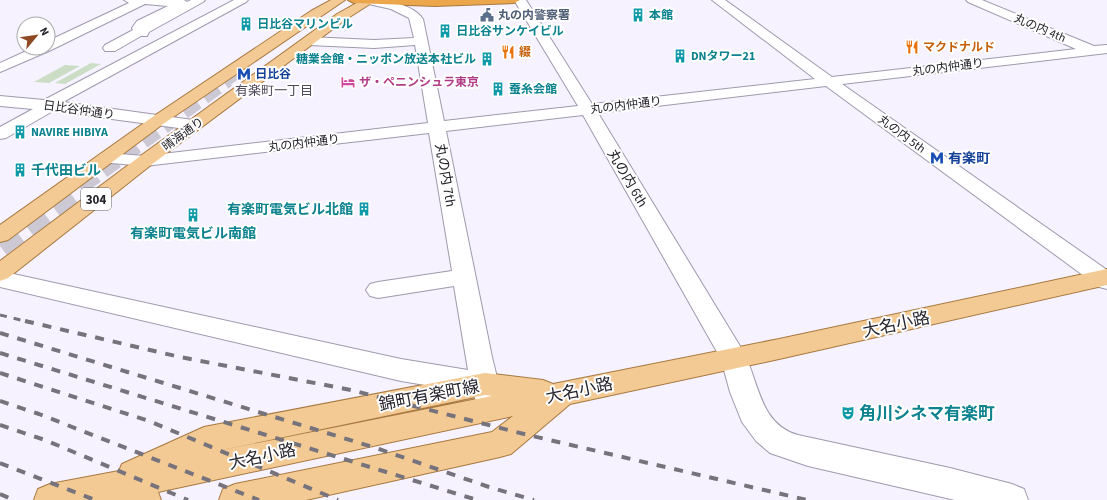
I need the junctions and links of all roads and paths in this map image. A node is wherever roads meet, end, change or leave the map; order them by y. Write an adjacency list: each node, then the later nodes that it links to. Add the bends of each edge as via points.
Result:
1 (130, 0): 13 (street, via 182,3)
2 (145, 0): 17 (street)
3 (199, 0): 18 (street)
4 (242, 0): 27 (street)
5 (340, 0): 30 (main road, 晴海通り / 304, via 315,14)
6 (354, 0): 7 (highway)
7 (369, 0): 8 (highway, via 435,3); 15 (main road, 晴海通り / 304); 16 (street, 丸の内 7th, via 414,15)
8 (514, 0)
9 (520, 0): 28 (street, 丸の内 6th)
10 (718, 0): 24 (street, 丸の内 5th)
11 (972, 0): 20 (street, 丸の内 4th)
12 (184, 14): 13 (street)
13 (153, 18): 14 (street, via 138,28)
14 (143, 33)
15 (309, 40): 16 (street, via 374,44); 31 (main road, 晴海通り / 304)
16 (421, 41): 32 (street, 丸の内 7th)
17 (56, 42)
18 (110, 48)
19 (1107, 49): 20 (street, 丸の内仲通り)
20 (1093, 51): 22 (street, 丸の内 4th); 24 (street, 丸の内仲通り)
21 (26, 56): 23 (street)
22 (1107, 57)
23 (0, 68)
24 (828, 82): 28 (street, 丸の内仲通り); 40 (street, 丸の内 5th)
25 (0, 102): 26 (street, 日比谷仲通り)
26 (29, 104): 27 (street, 日比谷仲通り); 29 (street)
27 (48, 106): 30 (street, 日比谷仲通り); 33 (street)
28 (588, 110): 32 (street, 丸の内仲通り); 42 (street, 丸の内 6th)
29 (0, 116)
30 (157, 121): 31 (street, 日比谷仲通り); 34 (main road, 晴海通り / 304)
31 (194, 126): 35 (main road, 晴海通り / 304)
32 (438, 127): 35 (street, 丸の内仲通り); 38 (street, 丸の内 7th)
33 (0, 134)
34 (106, 158): 35 (street, 丸の内仲通り); 36 (main road, 晴海通り / 304)
35 (145, 161): 37 (main road, 晴海通り / 304)
36 (0, 235)
37 (0, 273)
38 (464, 277): 41 (street); 44 (street, 丸の内 7th)
39 (0, 279): 44 (street, via 401,370)
40 (1105, 279): 42 (main road, 大名小路)
41 (378, 290)
42 (734, 358): 43 (main road, 大名小路); 49 (street, 丸の内 6th, via 746,403 761,427 776,442)
43 (561, 395): 44 (main road, 大名小路); 48 (main road, via 500,444)
44 (488, 396): 45 (main road, 大名小路)
45 (104, 494): 46 (main road, 大名小路); 47 (main road)
46 (50, 500)
47 (145, 500)
48 (235, 500)
49 (1012, 500)

